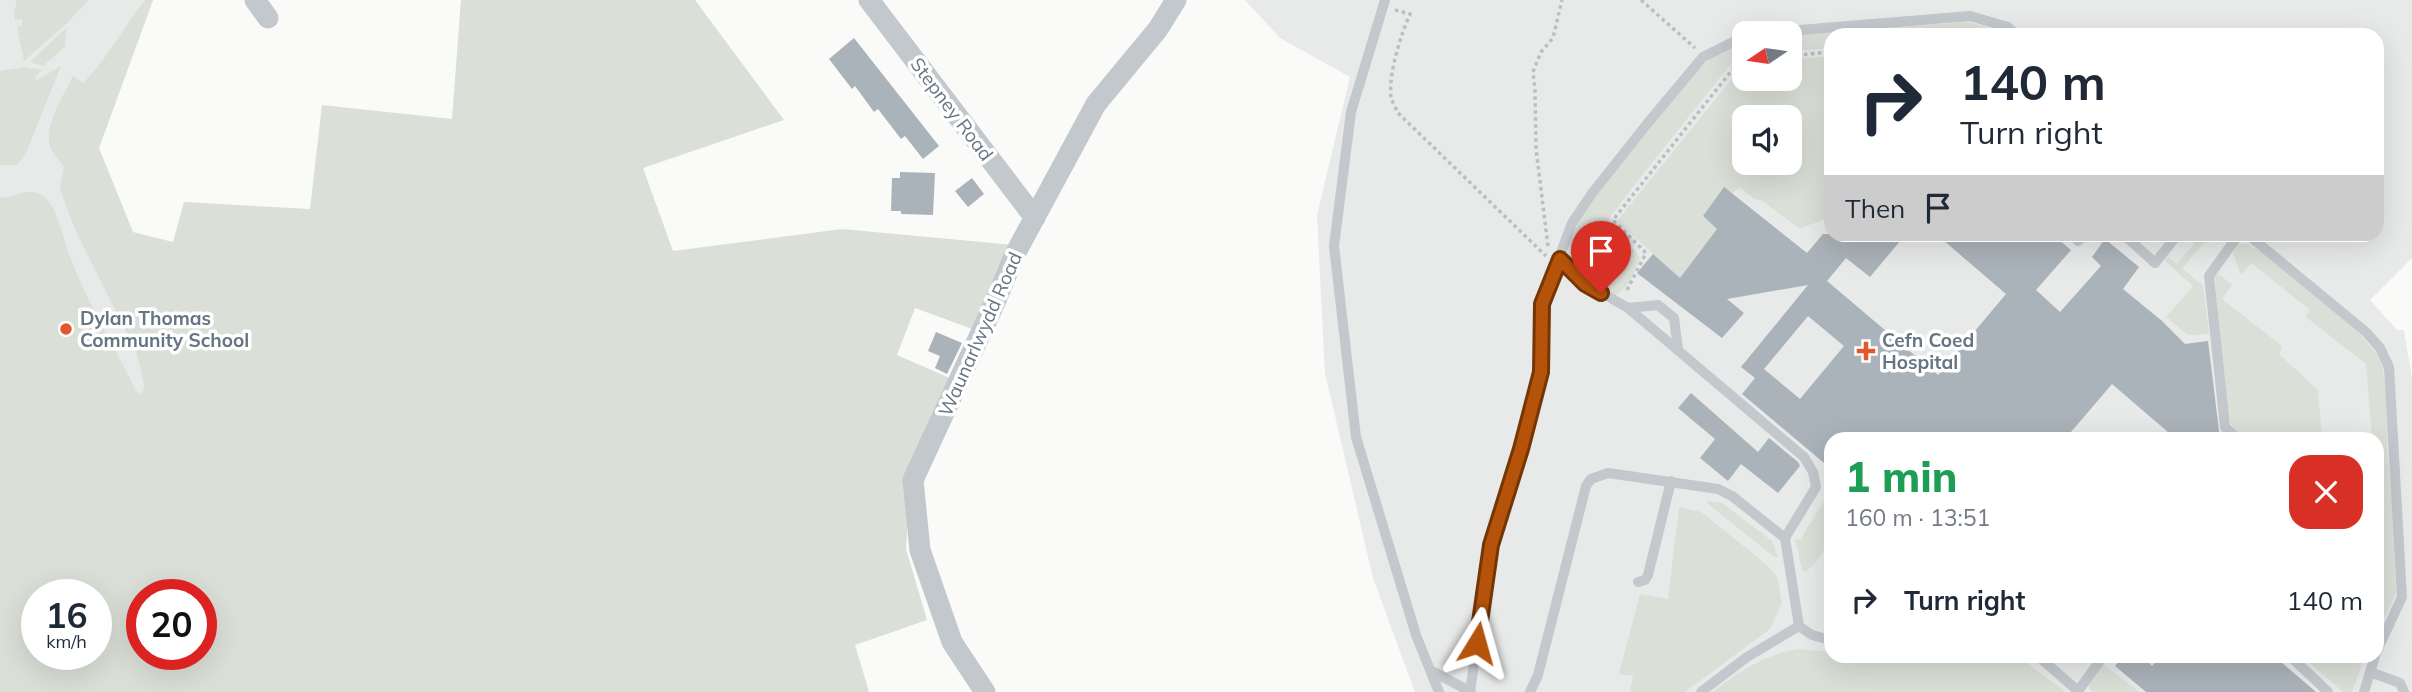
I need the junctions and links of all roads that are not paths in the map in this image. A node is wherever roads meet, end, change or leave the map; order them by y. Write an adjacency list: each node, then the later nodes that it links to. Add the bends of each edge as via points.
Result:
1 (255, 0): 5 (street)
2 (869, 0): 11 (street, Stepney Road)
3 (1176, 0): 11 (street, Waunarlwydd Road, via 1096,104)
4 (1385, 0): 30 (lane, via 1352,112 1334,246 1356,437)
5 (268, 18)
6 (1824, 28): 9 (lane)
7 (1825, 28): 8 (lane, via 1970,16)
8 (2009, 28)
9 (1802, 30)
10 (1732, 42): 16 (lane, via 1703,57 1593,192 1572,223)
11 (1035, 218): 33 (street, Waunarlwydd Road, via 913,480 920,550 952,642)
12 (2132, 242): 13 (lane, via 2155,263)
13 (2172, 242)
14 (2233, 242): 19 (lane, via 2209,276 2225,427)
15 (2258, 242): 24 (lane, via 2366,332 2381,348 2389,367 2403,597)
16 (1560, 259): 17 (lane, via 1585,284); 35 (lane, via 1542,304 1541,372 1491,545)
17 (1623, 306): 18 (lane); 18 (lane, via 1658,305 1674,318)
18 (1678, 350): 21 (lane, via 1804,457 1813,472 1816,488)
19 (2230, 432)
20 (1671, 481): 21 (lane, via 1718,489); 22 (lane, via 1648,575); 36 (lane, via 1608,473 1586,486 1538,676)
21 (1785, 538): 23 (lane)
22 (1638, 582)
23 (1799, 626): 25 (lane); 37 (lane)
24 (2384, 637)
25 (1824, 638)
26 (2046, 663): 32 (lane)
27 (2098, 663): 32 (lane)
28 (2297, 663): 38 (lane)
29 (2373, 663): 31 (lane)
30 (1430, 670): 34 (lane); 35 (lane)
31 (2370, 672): 39 (lane); 40 (lane, via 2400,683)
32 (2078, 691)
33 (985, 692)
34 (1438, 692)
35 (1471, 692)
36 (1530, 692)
37 (1701, 692)
38 (2328, 692)
39 (2364, 692)
40 (2403, 692)

